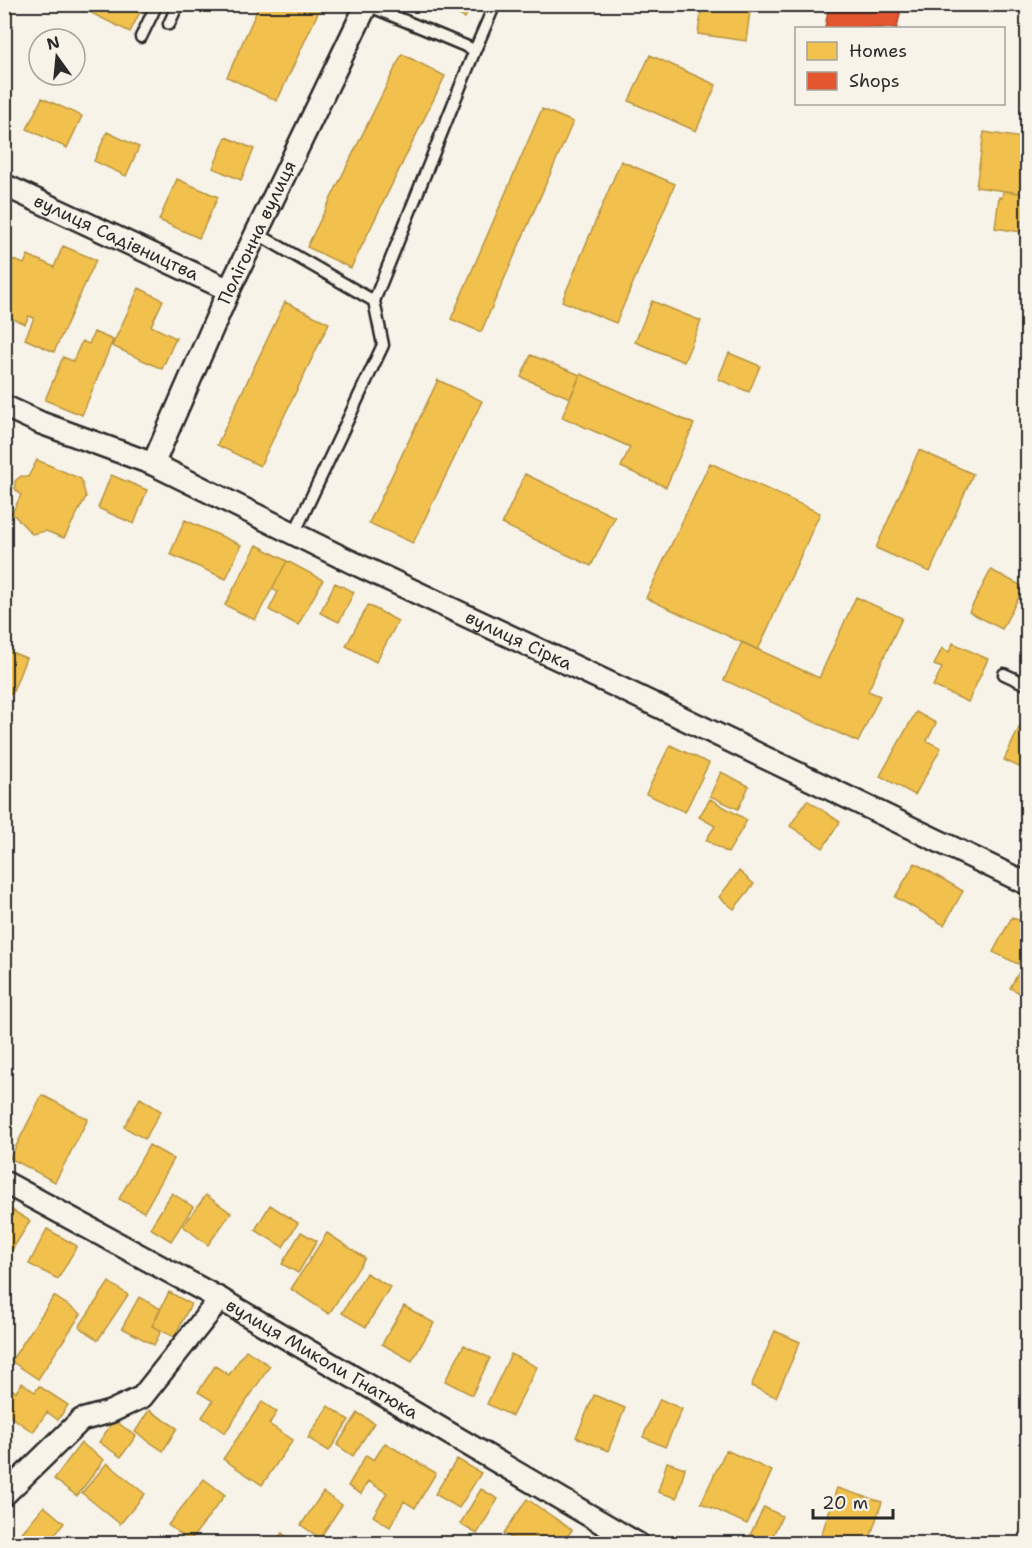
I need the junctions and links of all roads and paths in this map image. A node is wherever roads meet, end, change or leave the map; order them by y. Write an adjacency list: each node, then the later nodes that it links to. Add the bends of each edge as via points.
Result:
1 (157, 4): 6 (lane)
2 (178, 4): 5 (lane)
3 (495, 4): 7 (lane)
4 (367, 5): 7 (lane); 9 (street, Полігонна вулиця)
5 (169, 24)
6 (141, 37)
7 (475, 50): 11 (lane)
8 (4, 185): 10 (street, вулиця Садівництва)
9 (256, 233): 10 (street, Полігонна вулиця); 11 (lane)
10 (229, 290): 13 (street, Полігонна вулиця)
11 (374, 301): 14 (lane, via 383,345)
12 (4, 406): 13 (street, вулиця Сірка)
13 (153, 464): 14 (street, вулиця Сірка)
14 (294, 534): 17 (street, вулиця Сірка)
15 (1004, 674): 16 (lane)
16 (1028, 685)
17 (1028, 884)
18 (4, 1182): 19 (street, вулиця Миколи Гнатюка)
19 (220, 1299): 20 (street, via 142,1397 81,1420); 21 (street, вулиця Миколи Гнатюка)
20 (4, 1495)
21 (626, 1541)

